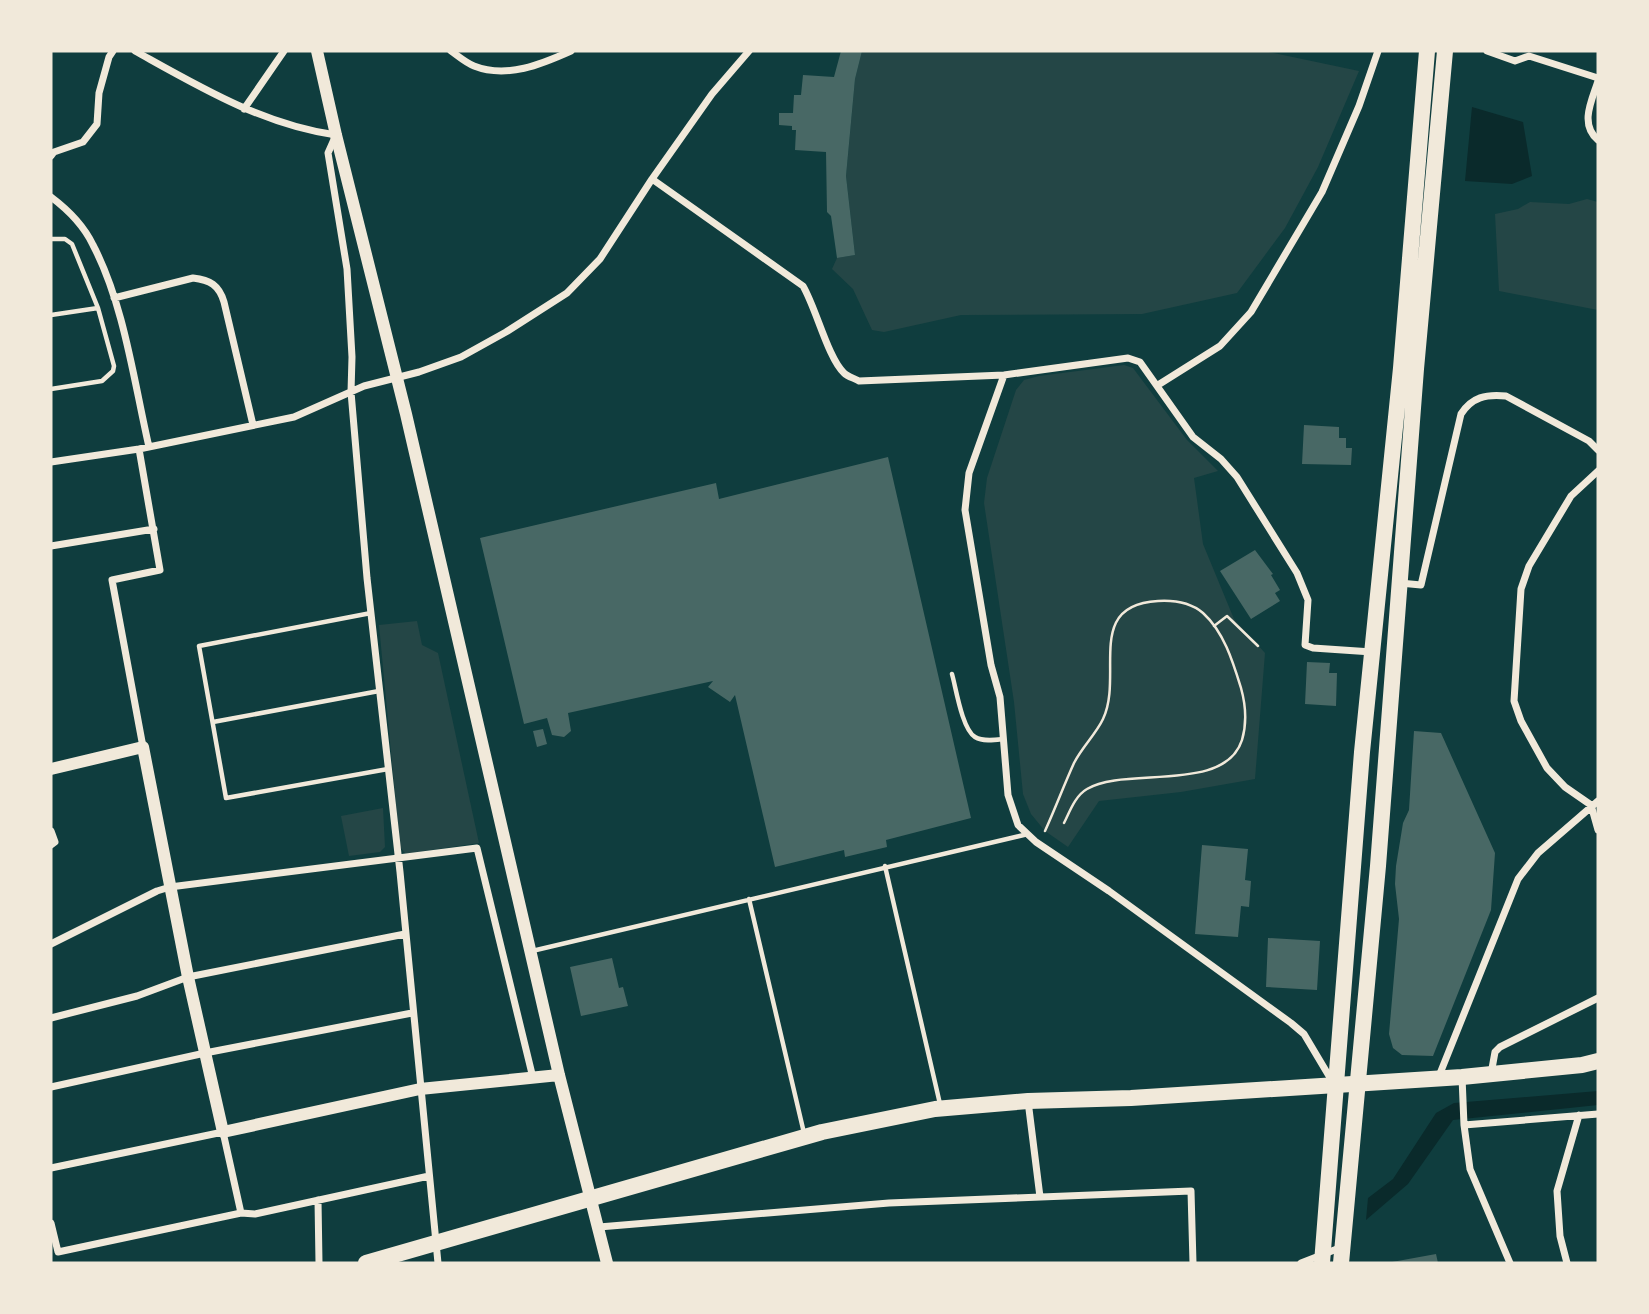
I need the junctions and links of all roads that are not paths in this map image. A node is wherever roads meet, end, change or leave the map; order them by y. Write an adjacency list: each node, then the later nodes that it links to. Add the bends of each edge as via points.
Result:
1 (113, 51): 16 (street, via 99,93 97,124 82,142)
2 (135, 51): 13 (street)
3 (284, 51): 13 (street)
4 (317, 51): 14 (street)
5 (451, 51): 6 (street, via 473,66 492,70 538,65)
6 (571, 51)
7 (750, 51): 17 (street, via 712,94)
8 (1377, 51): 24 (street, via 1322,192 1251,312 1220,346)
9 (1427, 51): 37 (main road)
10 (1445, 51): 35 (main road)
11 (1487, 51): 12 (street, via 1515,61 1529,56)
12 (1598, 79): 15 (street, via 1588,120)
13 (244, 108): 14 (street, via 295,127)
14 (336, 135): 26 (street, via 328,153 347,269); 56 (street)
15 (1598, 140)
16 (51, 156)
17 (652, 179): 23 (street, via 803,286 836,364 846,374 859,381); 26 (street, via 600,258 567,293 461,357)
18 (51, 197): 20 (street, via 94,245)
19 (51, 239): 21 (lane, via 72,244)
20 (114, 298): 27 (street, via 192,278 216,285); 28 (street)
21 (98, 308): 22 (lane); 25 (lane, via 113,371 102,381)
22 (51, 315)
23 (1004, 375): 24 (street, via 1128,358 1140,362); 41 (street, via 970,473 965,510 990,665 1000,697)
24 (1157, 385): 37 (street, via 1193,437 1237,477 1297,573 1308,600 1306,645)
25 (51, 389)
26 (351, 392): 27 (street, via 294,417); 36 (street)
27 (253, 425): 28 (street)
28 (149, 447): 29 (street)
29 (139, 449): 31 (street); 33 (street)
30 (1598, 450): 35 (street, via 1506,396 1492,394 1468,404 1461,414 1421,585)
31 (51, 462)
32 (1598, 471): 45 (street, via 1571,496 1529,566 1521,589 1514,701 1547,768 1565,787)
33 (154, 529): 34 (street); 42 (street, via 160,570 112,580)
34 (51, 546)
35 (1399, 583): 68 (main road)
36 (371, 613): 39 (street); 40 (lane, via 199,646)
37 (1372, 652): 69 (main road)
38 (953, 674): 41 (lane, via 968,729 975,737)
39 (379, 691): 40 (lane); 44 (street)
40 (213, 722): 44 (lane, via 226,798)
41 (1003, 739): 48 (street, via 1008,795 1018,825)
42 (143, 747): 43 (street); 52 (street)
43 (51, 769)
44 (387, 769): 50 (street)
45 (1595, 803): 46 (street); 67 (street, via 1538,853 1518,878)
46 (1598, 830)
47 (51, 831): 49 (street, via 55,842)
48 (1028, 834): 51 (lane); 69 (street, via 1304,1034)
49 (51, 845)
50 (397, 858): 52 (street); 54 (street); 66 (street, via 477,848)
51 (886, 866): 53 (lane); 73 (lane)
52 (170, 887): 55 (street); 57 (street)
53 (748, 899): 56 (lane); 78 (lane)
54 (405, 934): 57 (street); 59 (street)
55 (51, 944)
56 (531, 951): 63 (street)
57 (188, 977): 60 (street, via 137,996); 61 (street)
58 (1598, 998): 64 (street, via 1500,1047)
59 (412, 1013): 61 (street); 71 (street)
60 (51, 1018)
61 (205, 1053): 70 (street); 77 (street)
62 (1598, 1060): 64 (main road)
63 (559, 1075): 66 (street); 82 (street)
64 (1491, 1075): 65 (main road)
65 (1462, 1077): 67 (main road); 76 (street)
66 (533, 1078): 71 (street)
67 (1439, 1078): 68 (main road)
68 (1358, 1084): 69 (main road); 88 (main road)
69 (1335, 1085): 72 (main road); 89 (main road)
70 (51, 1087)
71 (420, 1088): 77 (street); 80 (street)
72 (1028, 1101): 73 (main road); 81 (street)
73 (941, 1109): 78 (main road)
74 (1598, 1114): 75 (street)
75 (1579, 1115): 76 (street); 97 (street, via 1557,1191)
76 (1464, 1122): 96 (street, via 1470,1170)
77 (223, 1132): 79 (street); 84 (street)
78 (804, 1137): 82 (main road)
79 (51, 1168)
80 (429, 1176): 83 (street); 87 (street)
81 (1040, 1197): 86 (street, via 889,1203); 94 (street, via 1191,1191)
82 (591, 1198): 86 (street); 87 (main road)
83 (318, 1200): 84 (street); 90 (street)
84 (241, 1213): 85 (street, via 58,1252)
85 (51, 1223)
86 (599, 1227): 93 (street)
87 (436, 1242): 91 (main road); 92 (street)
88 (1341, 1255): 89 (street)
89 (1323, 1260): 95 (street)
90 (320, 1263)
91 (366, 1263)
92 (438, 1263)
93 (607, 1263)
94 (1194, 1263)
95 (1301, 1263)
96 (1510, 1263)
97 (1567, 1263)

